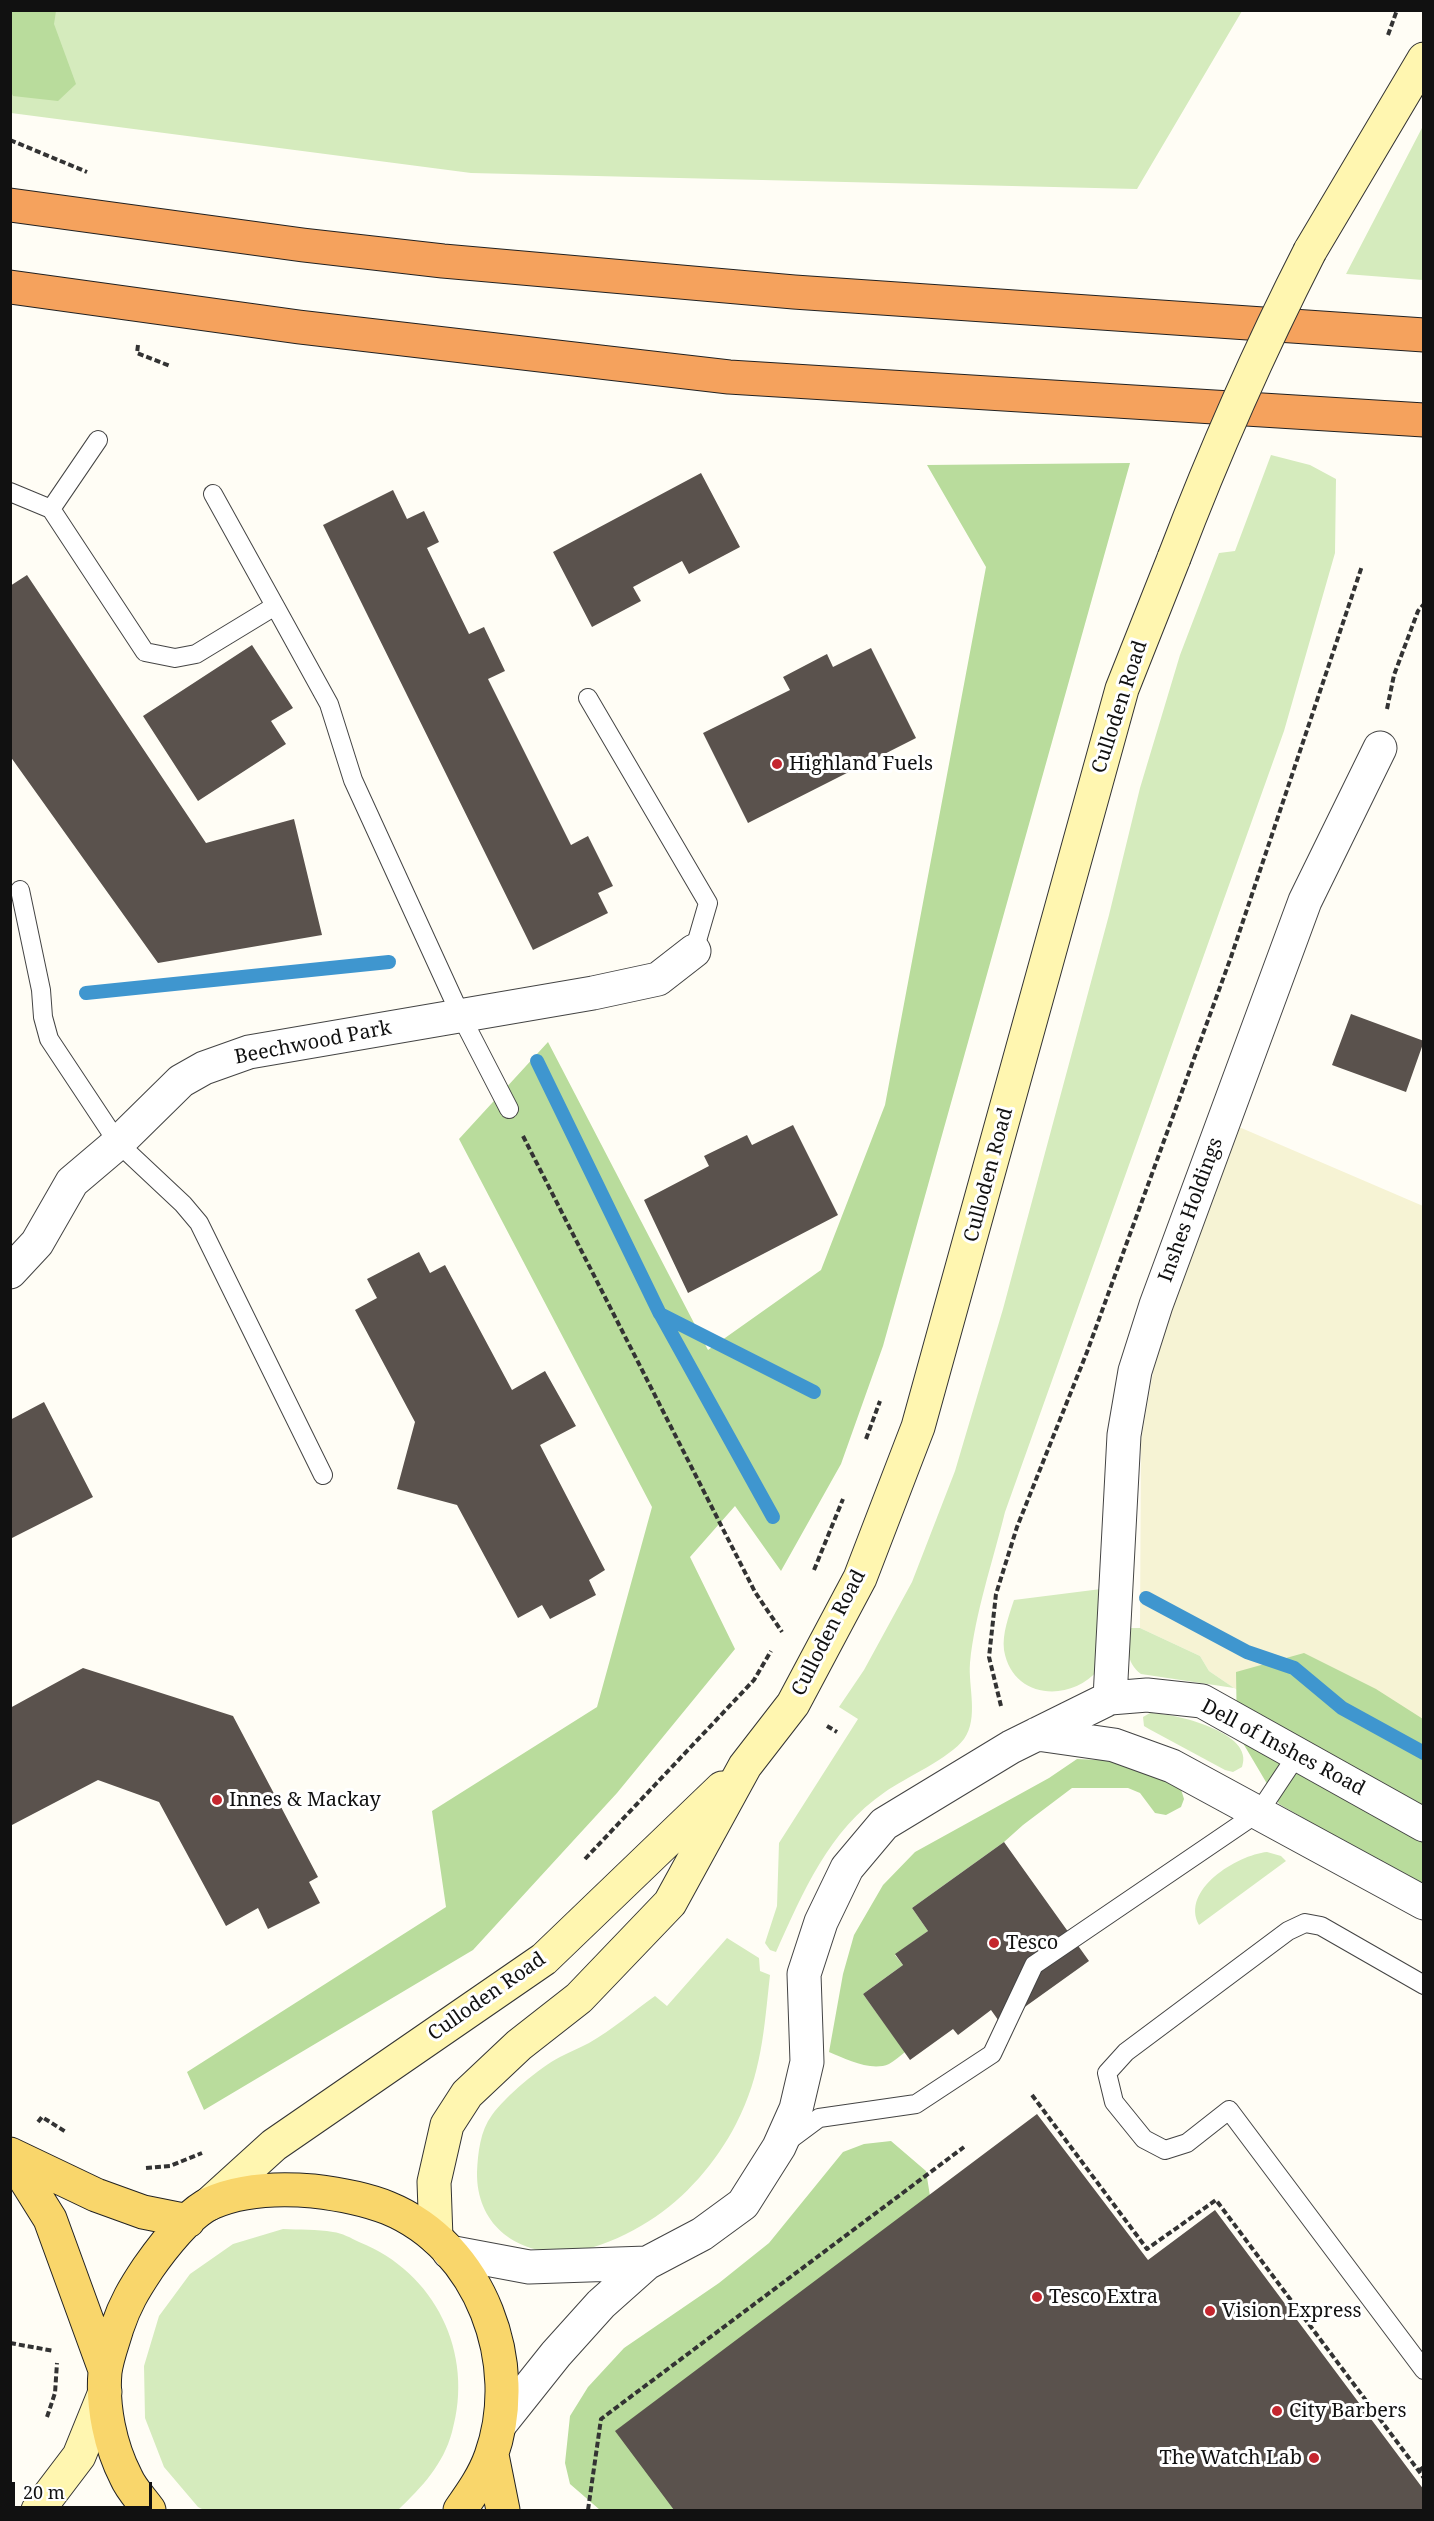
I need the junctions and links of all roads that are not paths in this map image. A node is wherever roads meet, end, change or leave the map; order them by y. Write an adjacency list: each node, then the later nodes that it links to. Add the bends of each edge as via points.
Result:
1 (1424, 59): 23 (main road, Culloden Road, bridge, via 1310,251 1264,340 1174,558 1122,690 918,1427 860,1578 793,1704)
2 (10, 205): 4 (highway, via 442,261 794,292)
3 (10, 287): 5 (highway, via 299,327 729,377)
4 (1420, 334)
5 (1424, 420)
6 (98, 440): 9 (lane)
7 (10, 492): 9 (lane)
8 (213, 494): 10 (lane)
9 (51, 509): 10 (lane, via 145,652 175,658 196,654)
10 (274, 606): 15 (lane, via 330,704 353,780)
11 (588, 698): 14 (lane, via 708,903)
12 (1380, 748): 20 (street, Inshes Holdings, via 1305,901 1135,1371 1124,1435)
13 (20, 890): 17 (lane, via 49,1039)
14 (694, 951): 15 (street, Beechwood Park, via 658,979)
15 (461, 1016): 16 (lane); 17 (street, Beechwood Park, via 249,1052 215,1064 181,1081)
16 (509, 1109)
17 (118, 1143): 18 (street, Beechwood Park, via 72,1182 37,1243); 19 (lane, via 199,1223)
18 (10, 1272)
19 (323, 1475)
20 (1110, 1698): 21 (street, Dell of Inshes Road); 22 (street, Dell of Inshes Road, via 1148,1695 1202,1701)
21 (1024, 1740): 24 (street, via 1114,1745 1172,1766); 28 (street, Dell of Inshes Road, via 884,1824 847,1868 821,1922 804,1974 807,2062 796,2109)
22 (1297, 1755): 24 (lane); 25 (street, Dell of Inshes Road)
23 (745, 1766): 30 (main road, Culloden Road, via 544,1959 274,2145); 31 (main road, Culloden Road, via 670,1903 579,1998 519,2045 467,2094 447,2124 434,2182)
24 (1259, 1812): 26 (street); 28 (lane, via 1034,1965 992,2054 916,2104 819,2118)
25 (1424, 1825)
26 (1424, 1903)
27 (1424, 1985): 33 (lane, via 1321,1926 1305,1923 1288,1931 1126,2052 1107,2073 1114,2102 1144,2139 1166,2150 1187,2143 1229,2110)
28 (779, 2147): 32 (street, Dell of Inshes Road, via 743,2204 702,2234)
29 (10, 2155): 30 (main road, via 142,2212); 34 (main road, via 50,2219)
30 (198, 2212): 31 (main road, via 249,2192 281,2189 346,2194 389,2208); 34 (main road, via 157,2255 124,2304)
31 (442, 2245): 32 (street, Dell of Inshes Road, via 529,2267); 35 (main road, via 474,2284 492,2323 503,2371)
32 (646, 2263): 35 (street, Dell of Inshes Road, via 601,2304)
33 (1424, 2370)
34 (105, 2381): 37 (main road, via 79,2456); 38 (main road, via 109,2431 126,2478)
35 (501, 2422): 36 (main road)
36 (492, 2455): 39 (main road); 40 (main road)
37 (38, 2511)
38 (149, 2511)
39 (460, 2511)
40 (503, 2511)

